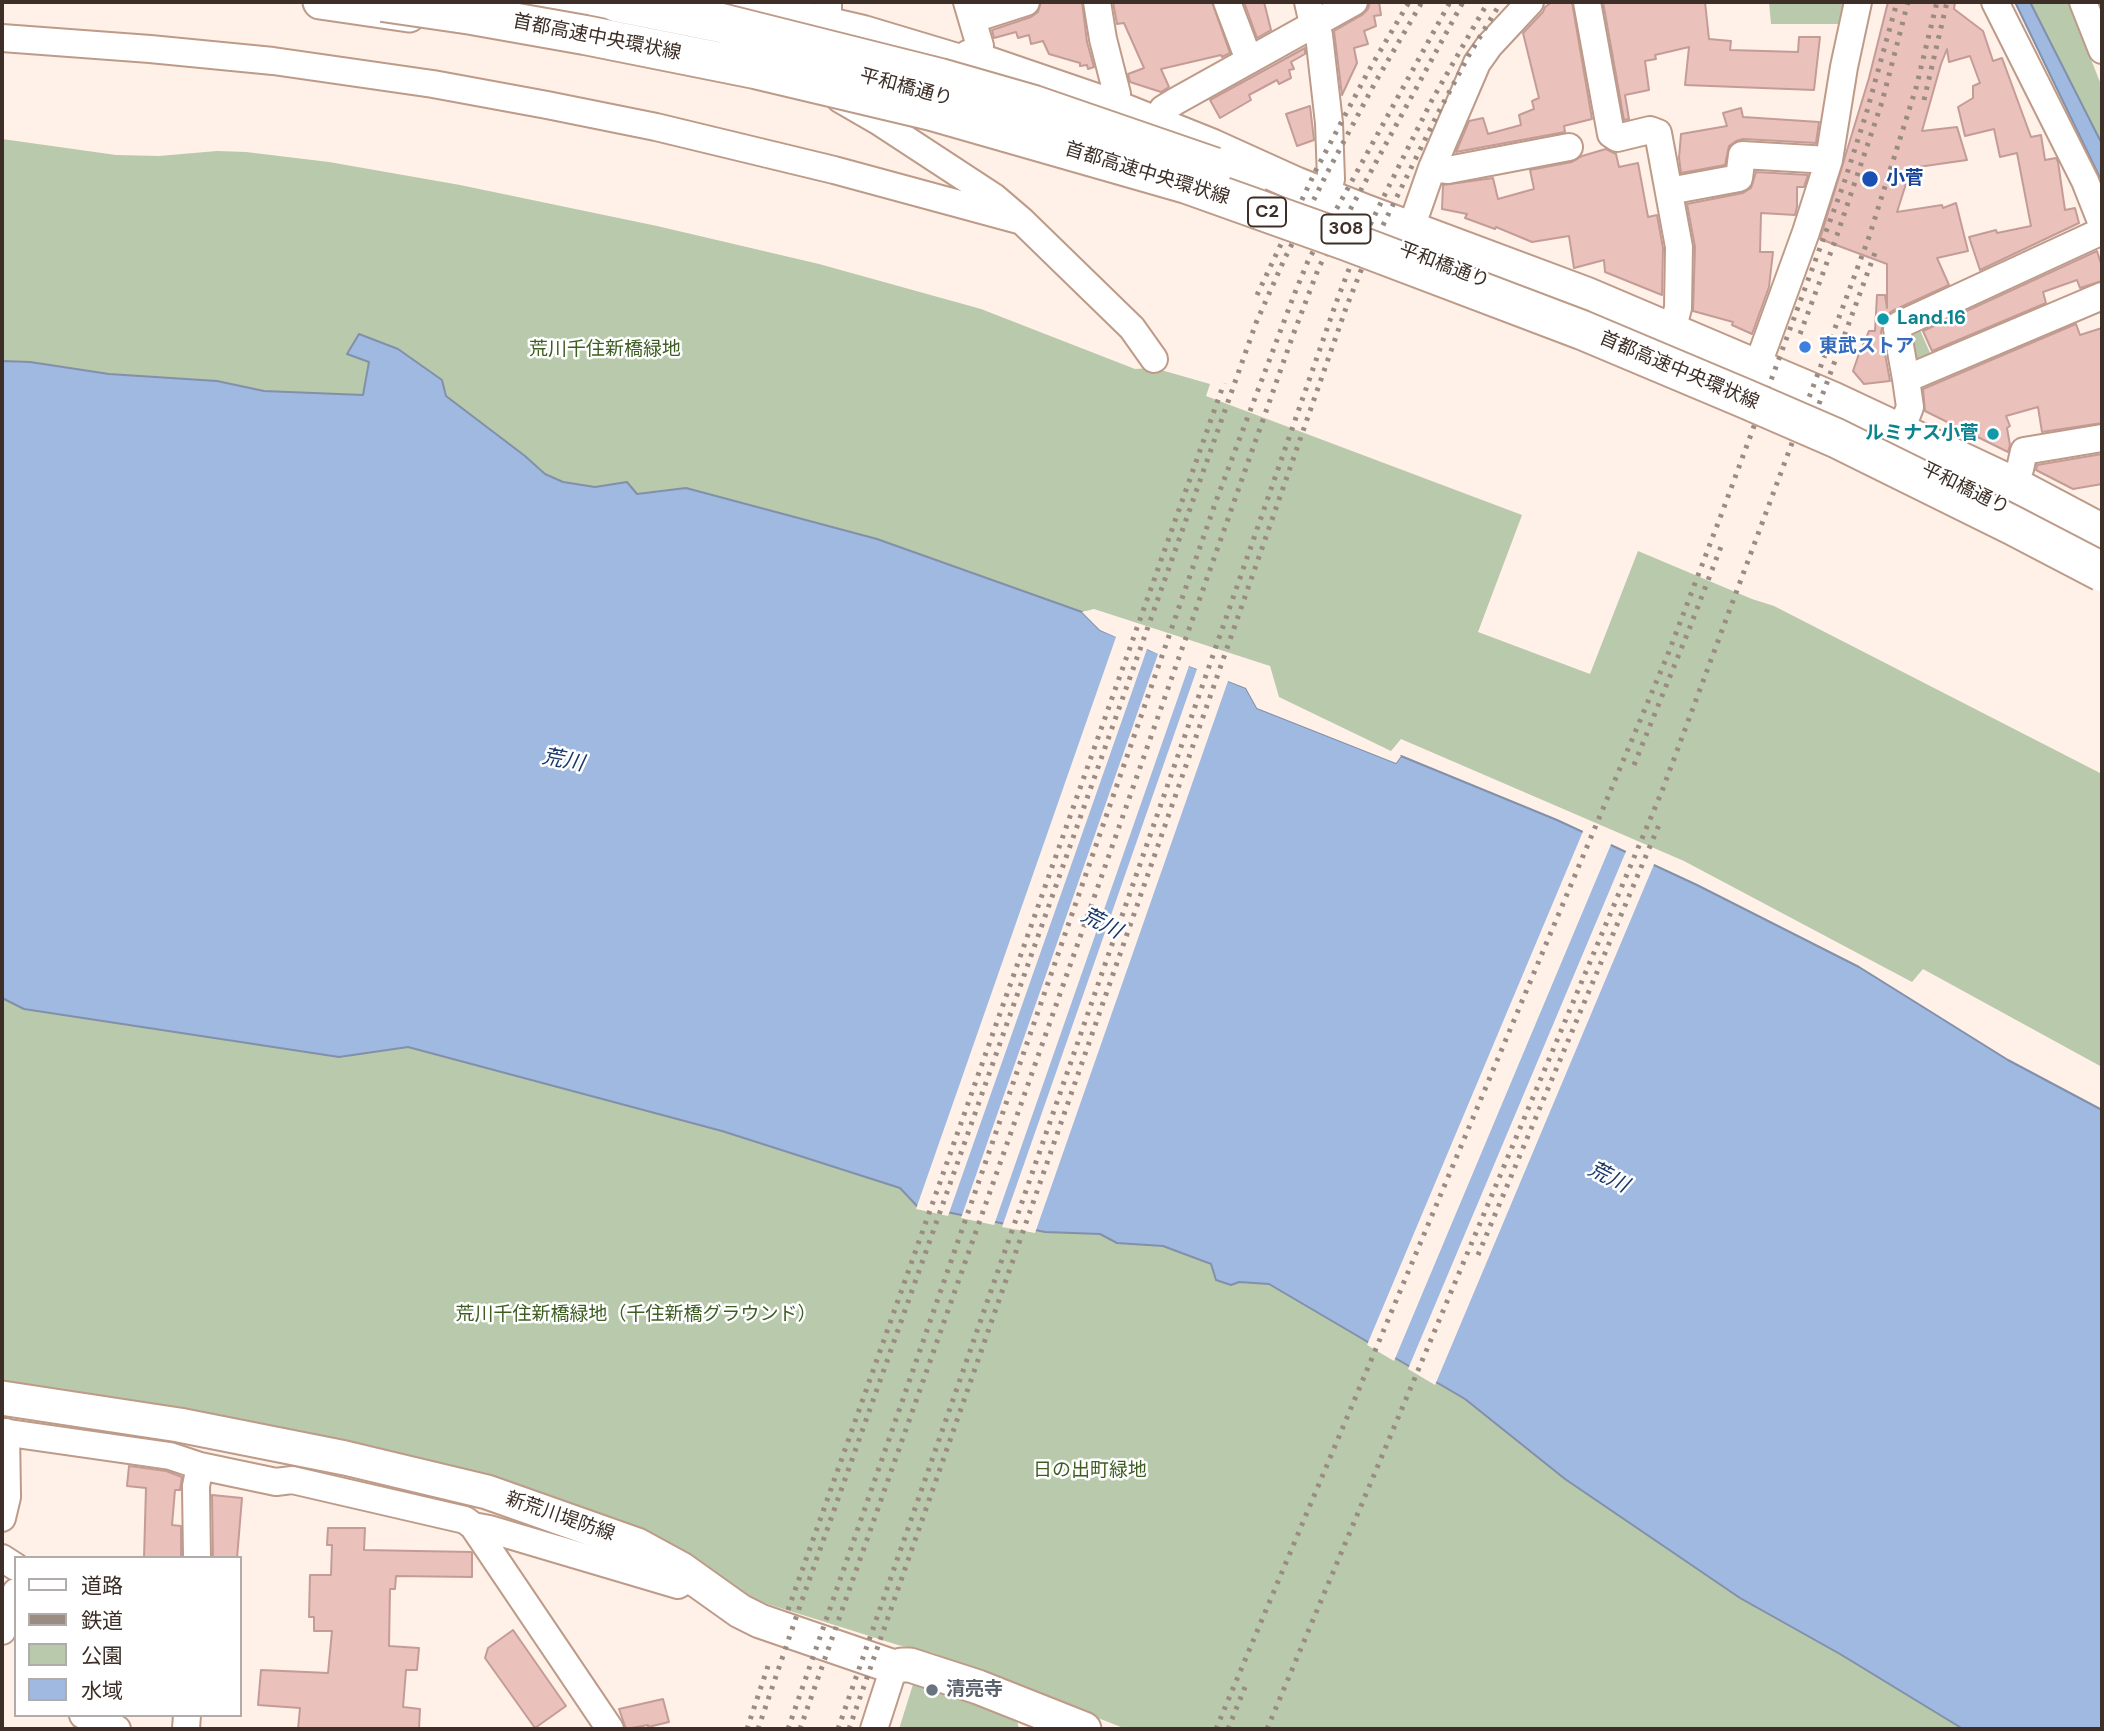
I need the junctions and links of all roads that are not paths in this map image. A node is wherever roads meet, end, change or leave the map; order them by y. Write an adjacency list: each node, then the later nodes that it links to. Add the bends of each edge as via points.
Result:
1 (320, 2): 22 (main road, via 564,40 626,31)
2 (383, 2): 31 (highway, 首都高速中央環状線 / C2, bridge, via 755,69 932,111)
3 (513, 2): 17 (highway)
4 (553, 2): 22 (main road, 平和橋通り / 308)
5 (721, 2): 30 (highway, via 863,35 1049,93 1144,127)
6 (782, 2): 16 (main road, 平和橋通り / 308)
7 (1026, 2): 18 (street)
8 (1097, 2): 25 (street, via 1117,94)
9 (1227, 2): 24 (street)
10 (1354, 2): 19 (street)
11 (1530, 2): 29 (street, via 1477,63)
12 (1587, 2): 32 (street, via 1611,134 1617,138 1650,130 1658,133)
13 (1858, 2): 28 (street)
14 (1995, 2): 35 (street)
15 (2089, 4): 21 (street)
16 (828, 8): 23 (main road, 平和橋通り / 308)
17 (610, 9): 30 (highway, 首都高速中央環状線 / C2, bridge, via 721,23 940,78); 31 (highway, bridge, via 1022,118)
18 (970, 10): 23 (street, via 980,46)
19 (1310, 13): 24 (street); 33 (street, via 1319,35 1329,123 1331,179)
20 (2, 38): 34 (street, via 273,61 433,84 656,127)
21 (2102, 50)
22 (791, 57): 34 (street, via 788,69 878,121); 48 (main road, 平和橋通り / 308, via 1057,130 1354,232 1573,316 1832,425)
23 (978, 60): 25 (main road, 平和橋通り / 308)
24 (1249, 60): 26 (street, via 1163,109)
25 (1112, 106): 26 (main road, 平和橋通り / 308)
26 (1156, 123): 33 (main road, 平和橋通り / 308)
27 (1569, 147): 29 (street, via 1448,170)
28 (1829, 160): 32 (street, via 1742,155 1739,178); 41 (street)
29 (1432, 168): 36 (street)
30 (1248, 179): 47 (highway, 首都高速中央環状線 / C2, via 1584,306 1725,365 1861,424)
31 (1187, 184): 49 (highway, 首都高速中央環状線 / C2, bridge, via 1570,326 1746,399 1849,444)
32 (1669, 191): 39 (street, via 1679,247 1678,308)
33 (1327, 197): 36 (main road, 平和橋通り / 308)
34 (1022, 221): 40 (street, via 1132,328)
35 (2102, 224)
36 (1411, 228): 39 (main road, 平和橋通り / 308, via 1587,293)
37 (2102, 231): 42 (street, via 1899,325)
38 (2102, 296): 42 (street)
39 (1672, 331): 41 (main road, 平和橋通り / 308)
40 (1154, 359)
41 (1757, 367): 43 (main road, 平和橋通り / 308, via 1836,392)
42 (1906, 379): 43 (street, via 1910,407)
43 (1901, 430): 45 (main road, 平和橋通り / 308)
44 (2102, 438): 45 (street, via 2024,452)
45 (2012, 483): 46 (main road, 平和橋通り / 308)
46 (2102, 531)
47 (2102, 546)
48 (2102, 559)
49 (2102, 572)
50 (2, 1398): 56 (main road, 新荒川堤防線, via 179,1425 487,1492 637,1545)
51 (4, 1432): 52 (street, via 170,1456); 53 (street, via 7,1497)
52 (200, 1466): 54 (street, via 276,1482 292,1480 465,1520); 55 (street)
53 (2, 1518)
54 (473, 1527): 56 (street, via 678,1585); 62 (street)
55 (197, 1556)
56 (691, 1577): 59 (main road, 新荒川堤防線, via 760,1621)
57 (14, 1597): 58 (street)
58 (2, 1632)
59 (894, 1667): 63 (street); 64 (main road, 新荒川堤防線, via 910,1665 966,1683)
60 (88, 1717): 61 (street)
61 (117, 1729)
62 (610, 1729)
63 (874, 1729)
64 (1084, 1729)

